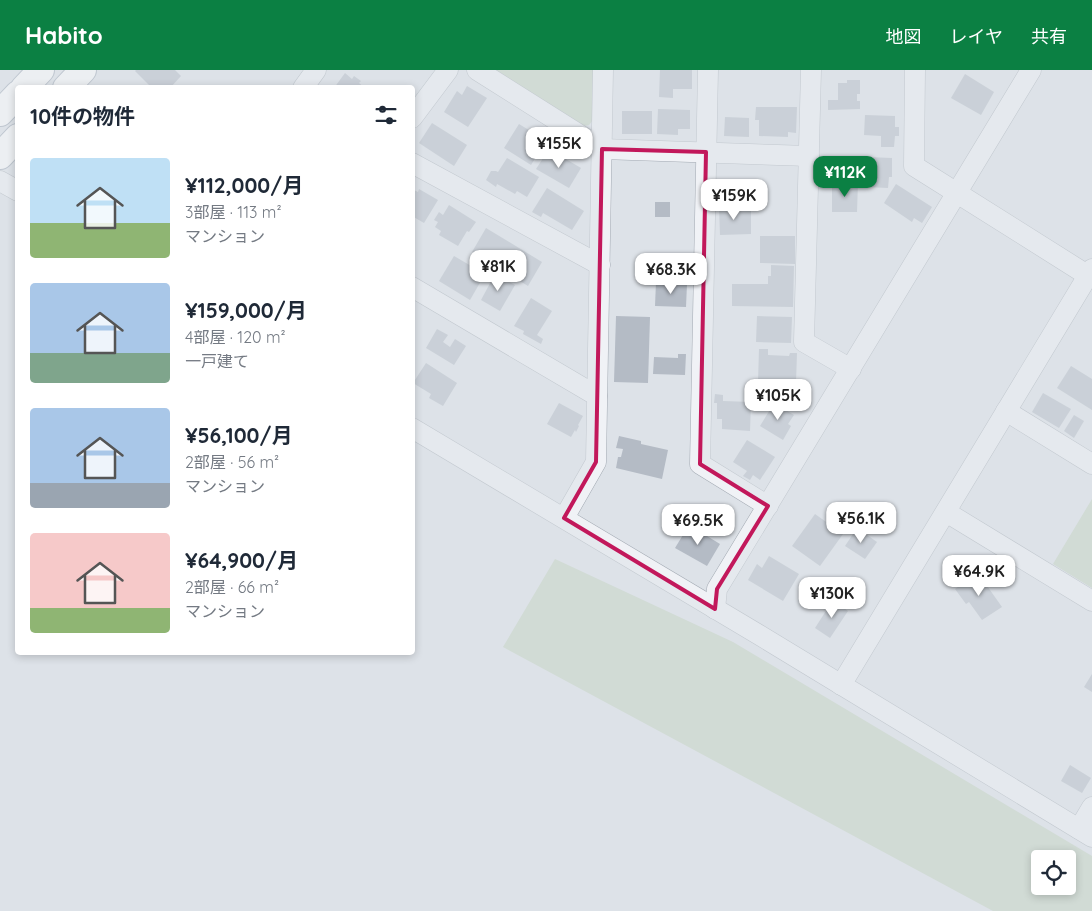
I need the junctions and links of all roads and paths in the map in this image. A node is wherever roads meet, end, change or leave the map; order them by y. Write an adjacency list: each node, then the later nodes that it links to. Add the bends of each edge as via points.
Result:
1 (41, 70): 11 (main road)
2 (83, 70): 12 (main road)
3 (316, 70): 13 (street)
4 (448, 70): 16 (street)
5 (477, 70): 18 (street)
6 (604, 70): 18 (street)
7 (708, 70): 19 (street)
8 (811, 70): 21 (street)
9 (915, 70): 25 (street, via 914,166)
10 (1025, 72): 25 (street)
11 (27, 85)
12 (69, 85)
13 (305, 85)
14 (15, 97): 15 (main road)
15 (0, 112)
16 (415, 114)
17 (15, 141): 20 (main road)
18 (602, 149): 19 (street); 26 (street)
19 (706, 152): 21 (street); 34 (street, via 700,464)
20 (0, 156)
21 (809, 156): 29 (street, via 804,342)
22 (415, 165): 26 (street)
23 (0, 181): 24 (street)
24 (15, 189)
25 (957, 193): 27 (street); 29 (street)
26 (600, 265): 30 (street)
27 (1091, 274): 31 (street)
28 (415, 289): 30 (street)
29 (850, 369): 34 (street)
30 (597, 396): 36 (street, via 596,462)
31 (1006, 411): 33 (street); 35 (street)
32 (415, 430): 36 (street)
33 (1092, 464)
34 (768, 506): 38 (street, via 717,589)
35 (946, 512): 37 (street); 39 (street)
36 (564, 518): 38 (street)
37 (1092, 601)
38 (715, 609): 39 (street)
39 (841, 685): 41 (street)
40 (1092, 807): 41 (street)
41 (1085, 833)

